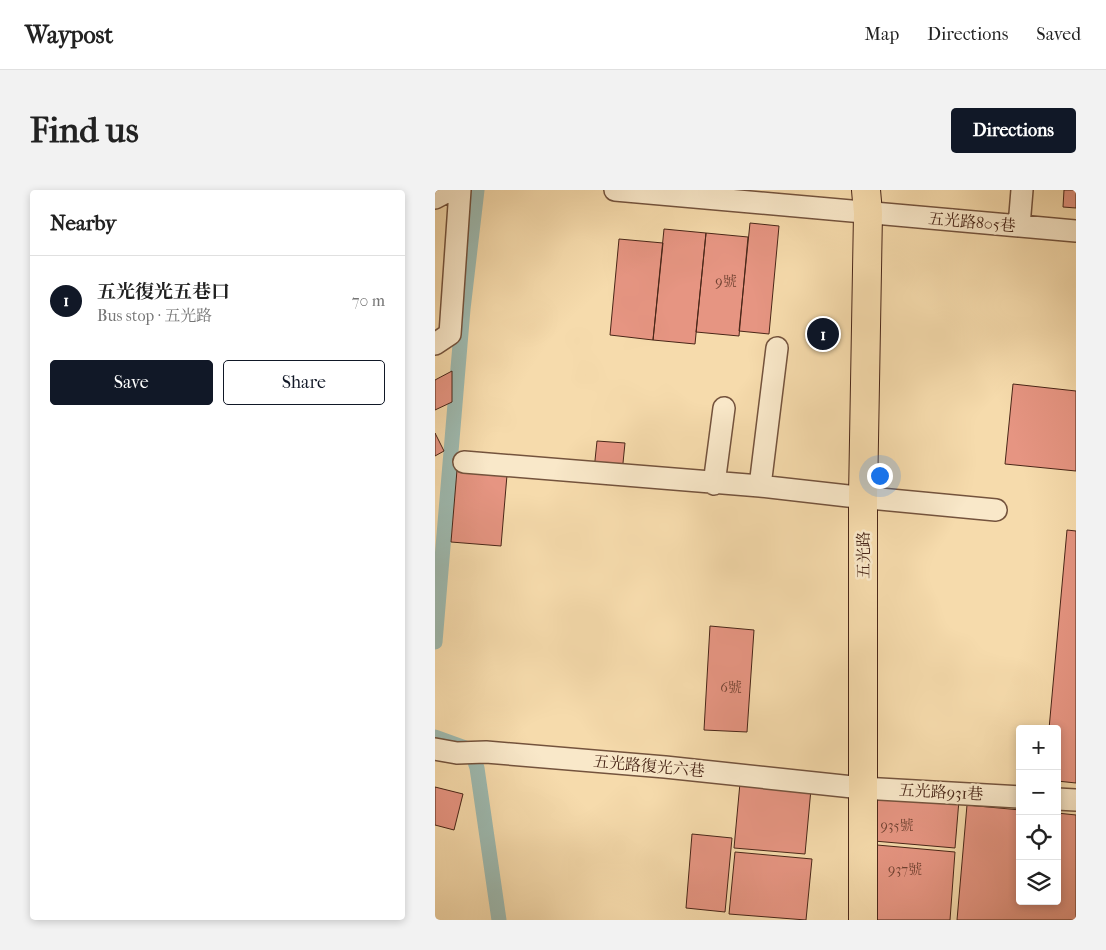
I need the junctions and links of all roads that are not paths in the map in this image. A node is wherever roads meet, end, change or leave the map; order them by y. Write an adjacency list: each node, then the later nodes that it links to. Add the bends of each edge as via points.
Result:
1 (450, 190): 5 (lane)
2 (461, 190): 9 (lane, via 450,334)
3 (615, 190): 6 (lane, 五光路805巷)
4 (1022, 190): 7 (lane)
5 (435, 198)
6 (859, 201): 7 (lane, 五光路805巷); 15 (main road, 五光路)
7 (1019, 226): 8 (lane, 五光路805巷)
8 (1076, 231)
9 (435, 344)
10 (777, 348): 14 (lane)
11 (724, 408): 13 (lane)
12 (464, 462): 13 (lane)
13 (714, 484): 14 (lane)
14 (760, 486): 15 (lane)
15 (855, 497): 16 (lane); 18 (main road, 五光路)
16 (996, 510)
17 (435, 748): 18 (lane, 五光路復光六巷)
18 (854, 787): 19 (lane, 五光路931巷); 22 (main road, 五光路); 23 (main road, 五光路)
19 (1016, 797)
20 (1061, 799): 21 (lane)
21 (1076, 800)
22 (848, 920)
23 (863, 920)

